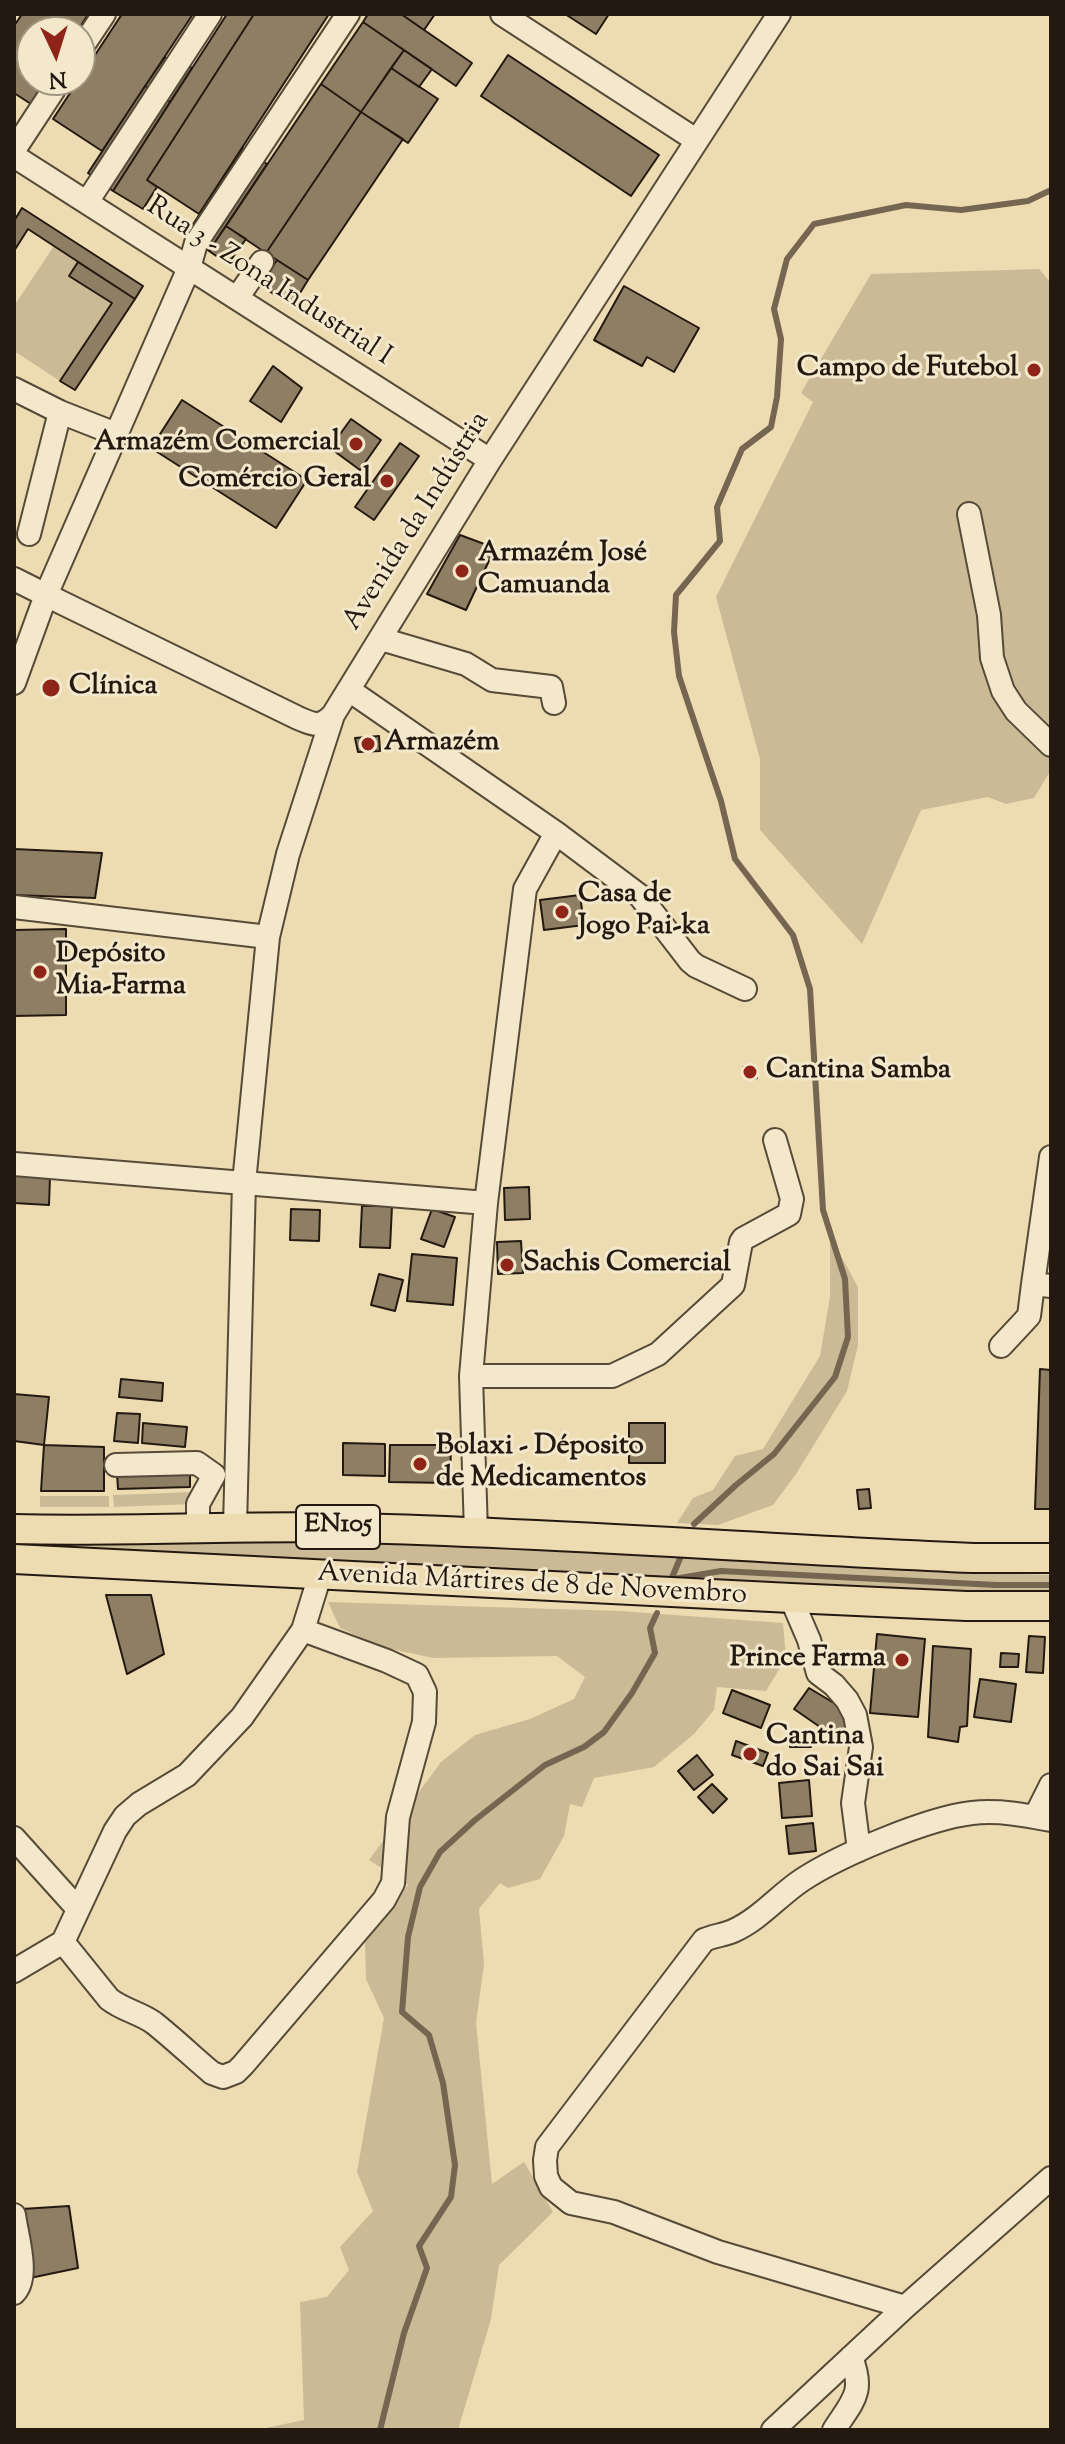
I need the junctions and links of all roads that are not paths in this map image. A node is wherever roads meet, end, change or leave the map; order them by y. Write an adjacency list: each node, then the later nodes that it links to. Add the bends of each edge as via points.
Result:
1 (210, 14): 9 (street)
2 (348, 14): 11 (street, via 196,243)
3 (502, 14): 6 (street)
4 (779, 14): 6 (street, Avenida da Indústria)
5 (49, 96): 7 (street)
6 (696, 140): 16 (street, Avenida da Indústria)
7 (14, 150)
8 (14, 156): 9 (street, Rua 3 - Zona Industrial I)
9 (87, 202): 11 (street, Rua 3 - Zona Industrial I)
10 (262, 262): 12 (street)
11 (189, 268): 12 (street, Rua 3 - Zona Industrial I); 15 (street)
12 (237, 298): 16 (street, Rua 3 - Zona Industrial I)
13 (14, 389): 14 (street)
14 (60, 412): 15 (street); 18 (street)
15 (116, 434): 20 (street)
16 (490, 460): 21 (street, Avenida da Indústria)
17 (969, 514): 26 (street, via 992,658 1003,691)
18 (29, 534)
19 (14, 579): 20 (street)
20 (46, 595): 22 (street); 25 (street, via 298,718 325,723)
21 (381, 639): 23 (street, Avenida da Indústria); 24 (street, via 466,664 492,680 551,687)
22 (14, 683)
23 (349, 690): 25 (street, Avenida da Indústria); 27 (street)
24 (554, 703)
25 (333, 715): 29 (street, Avenida da Indústria, via 288,854)
26 (1051, 745)
27 (556, 833): 30 (street, via 640,896 696,966); 35 (street, via 525,889)
28 (14, 907): 29 (street)
29 (268, 937): 34 (street, Avenida da Indústria)
30 (745, 989)
31 (775, 1140): 38 (street, via 792,1199 789,1214 743,1239 733,1285 658,1354 612,1376)
32 (1051, 1157): 36 (street)
33 (14, 1164): 34 (street)
34 (244, 1183): 35 (street); 40 (street, Avenida da Indústria)
35 (486, 1203): 38 (street)
36 (1042, 1285): 37 (street, via 1029,1316)
37 (1001, 1346)
38 (471, 1376): 44 (street)
39 (116, 1465): 40 (street, via 197,1463)
40 (225, 1474): 41 (street, Avenida da Indústria); 42 (street, via 198,1504)
41 (235, 1526): 42 (main road, Avenida Mártires de 8 de Novembro / EN105); 44 (main road, Avenida Mártires de 8 de Novembro / EN105)
42 (198, 1527): 43 (main road, Avenida Mártires de 8 de Novembro / EN105)
43 (14, 1529)
44 (476, 1532): 45 (main road, Avenida Mártires de 8 de Novembro / EN105)
45 (1051, 1558)
46 (14, 1559): 47 (main road, Avenida Mártires de 8 de Novembro / EN105)
47 (320, 1575): 48 (main road, Avenida Mártires de 8 de Novembro / EN105); 50 (street)
48 (791, 1598): 49 (main road, Avenida Mártires de 8 de Novembro / EN105); 54 (street, via 818,1673 834,1685 855,1715 861,1747 853,1803)
49 (1047, 1607)
50 (303, 1630): 55 (street, via 242,1717 187,1775 125,1816); 56 (street, via 417,1675 425,1692 424,1722 398,1817 393,1883 384,1900 243,2065 223,2077 153,2022 118,2007)
51 (1051, 1785): 52 (street)
52 (1043, 1819): 54 (street, via 1002,1811 970,1813)
53 (14, 1838): 55 (street)
54 (859, 1850): 61 (street, via 801,1881 732,1932 704,1940 547,2147 546,2176 571,2203 614,2212 718,2252)
55 (78, 1909): 56 (street)
56 (63, 1942): 57 (street)
57 (14, 1971)
58 (1051, 2178): 61 (street)
59 (14, 2215): 60 (street, via 23,2273)
60 (14, 2293)
61 (905, 2307): 62 (street)
62 (851, 2357): 63 (street); 64 (street, via 859,2384)
63 (773, 2430)
64 (834, 2430)

